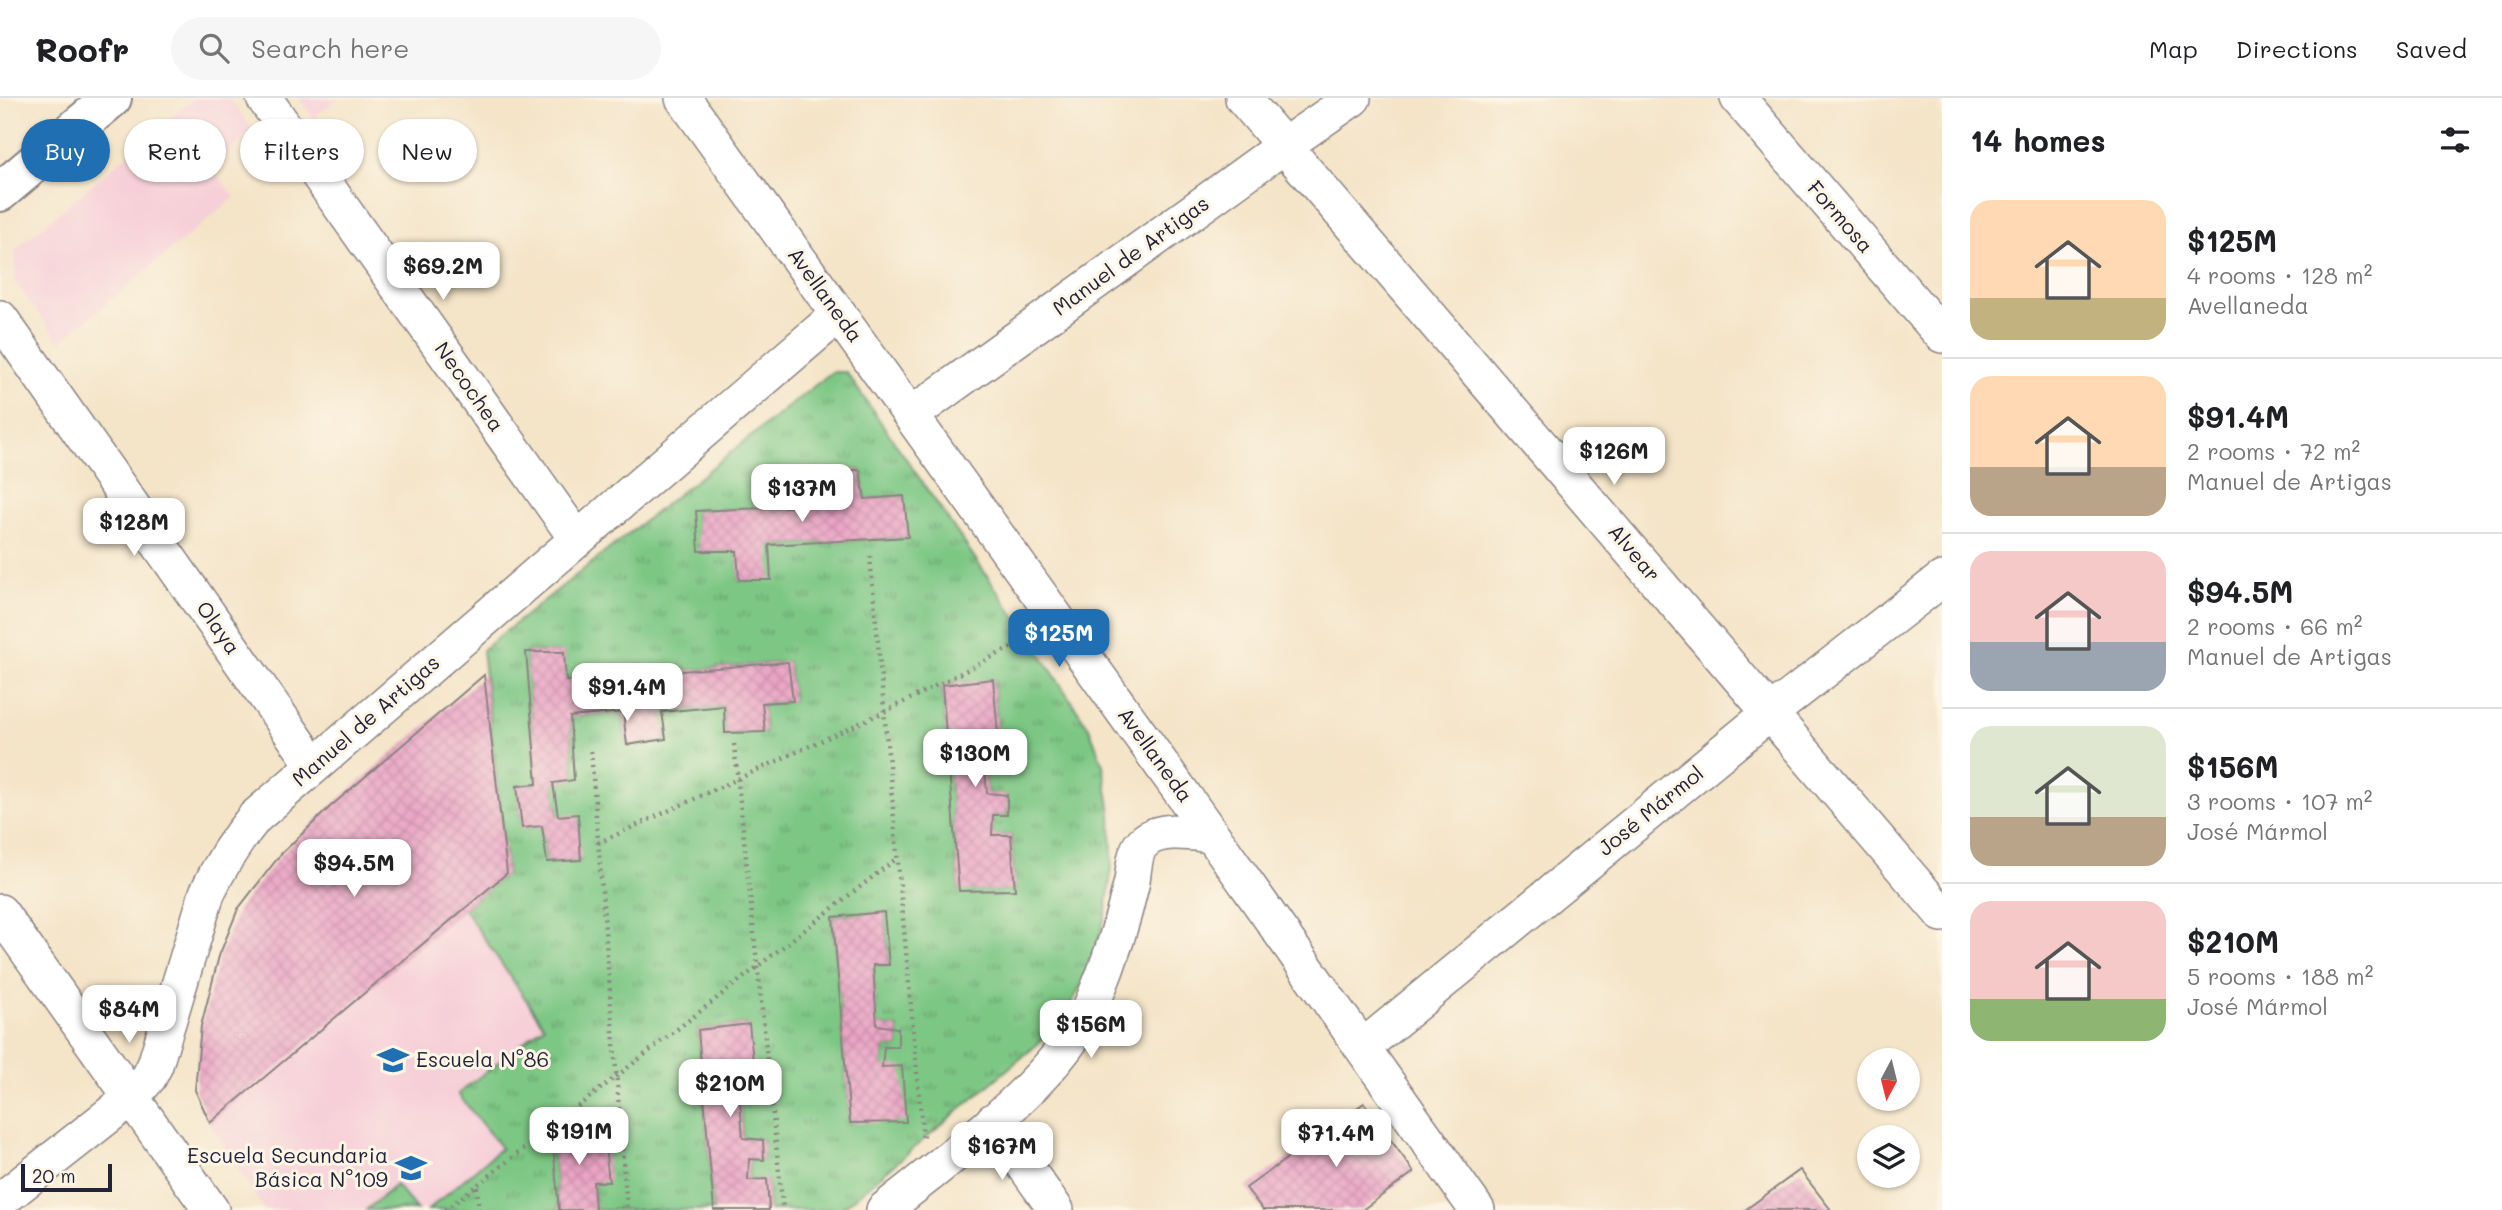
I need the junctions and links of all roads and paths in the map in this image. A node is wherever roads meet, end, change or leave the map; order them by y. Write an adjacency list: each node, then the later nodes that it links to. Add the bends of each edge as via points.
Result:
1 (112, 98): 8 (main road)
2 (264, 98): 13 (street, Necochea)
3 (683, 98): 9 (street, Avellaneda)
4 (1243, 98): 7 (street, Alvear)
5 (1353, 98): 7 (street, Manuel de Artigas)
6 (1738, 98): 11 (street, Formosa)
7 (1285, 145): 12 (street, Manuel de Artigas); 18 (street, Alvear)
8 (0, 192)
9 (839, 314): 12 (street, Avellaneda); 13 (street, Manuel de Artigas)
10 (0, 318): 21 (street, Olaya)
11 (1942, 335)
12 (911, 415): 23 (street, Avellaneda)
13 (578, 538): 21 (street, Manuel de Artigas)
14 (870, 556): 17 (path)
15 (1942, 579): 18 (street, José Mármol)
16 (1030, 638): 17 (path)
17 (884, 712): 22 (path); 25 (path)
18 (1770, 713): 27 (street, Alvear); 29 (street, José Mármol)
19 (734, 744): 22 (path)
20 (591, 751): 24 (path)
21 (314, 765): 31 (street, Manuel de Artigas, via 255,817 219,867 155,1065)
22 (738, 781): 24 (path); 28 (path)
23 (1212, 835): 29 (street, Avellaneda); 32 (street, via 1166,833 1145,840 1138,849 1125,914 1094,1001 1055,1063)
24 (598, 843): 30 (path)
25 (897, 858): 28 (path); 33 (path)
26 (0, 912): 31 (street)
27 (1942, 914)
28 (758, 967): 30 (path); 40 (path)
29 (1363, 1047): 43 (street, Avellaneda)
30 (617, 1076): 34 (path); 39 (path)
31 (132, 1097): 35 (street, Manuel de Artigas); 36 (street)
32 (993, 1121): 41 (street); 42 (street)
33 (923, 1142)
34 (477, 1186): 37 (path); 38 (path)
35 (0, 1201)
36 (211, 1210)
37 (445, 1210)
38 (479, 1210)
39 (627, 1210)
40 (783, 1210)
41 (884, 1210)
42 (1056, 1210)
43 (1477, 1210)

